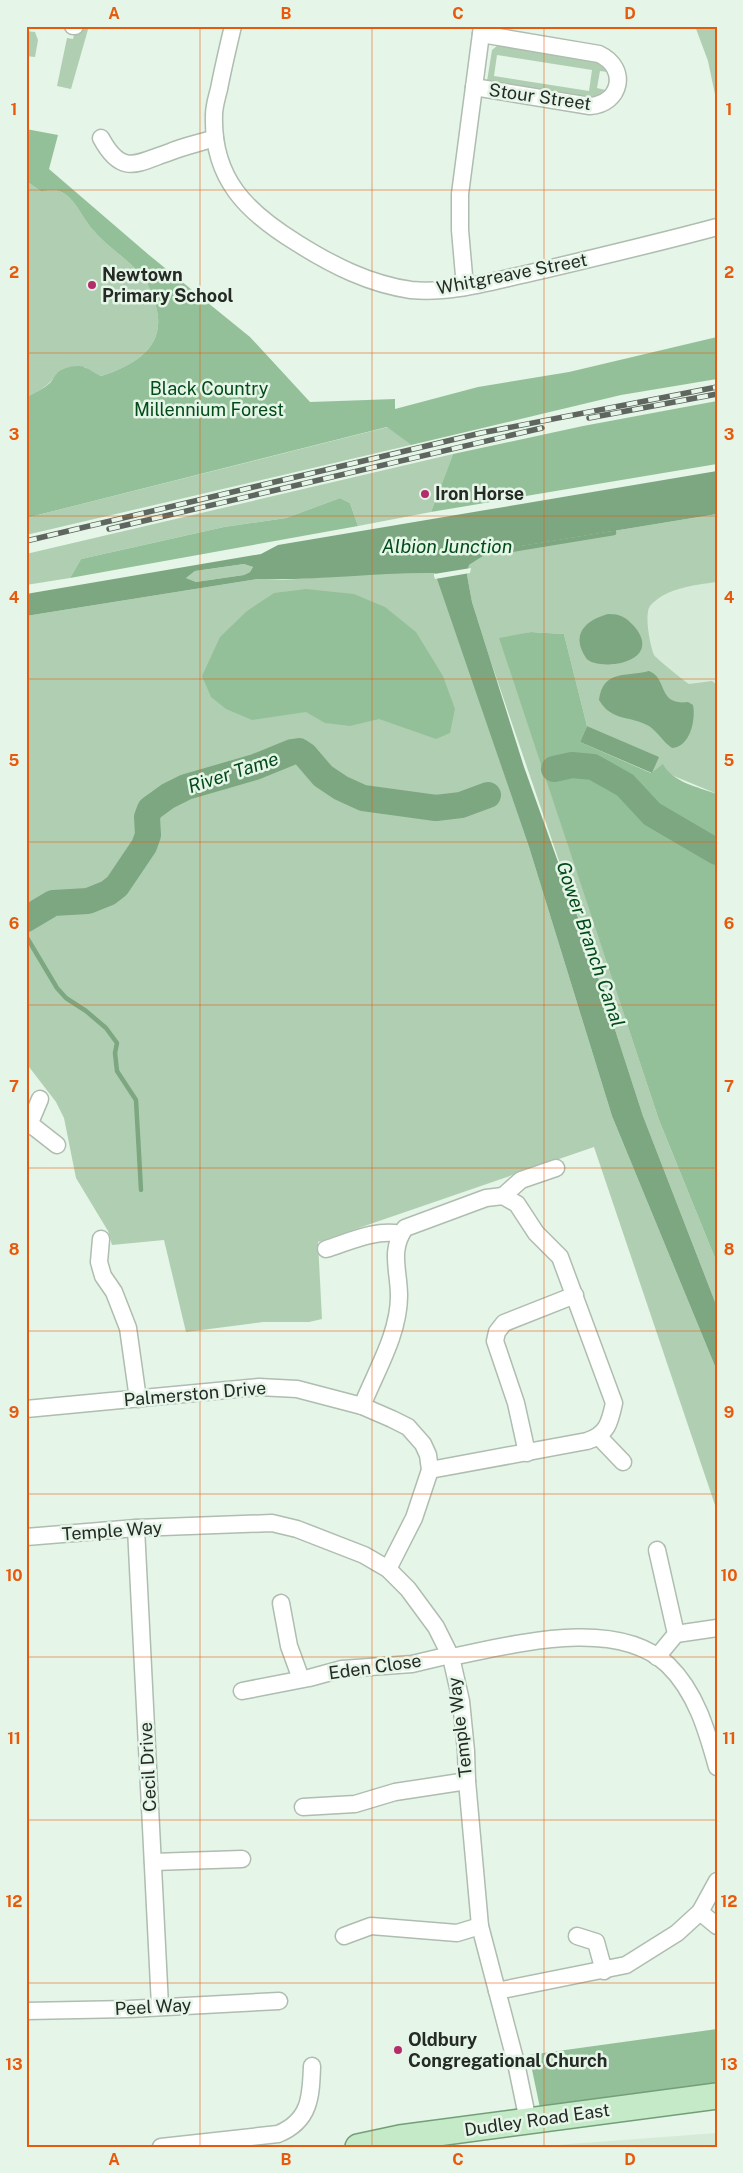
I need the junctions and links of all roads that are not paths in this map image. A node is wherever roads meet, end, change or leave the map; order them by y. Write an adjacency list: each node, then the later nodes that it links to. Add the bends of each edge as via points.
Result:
1 (233, 26): 5 (street, Whitgreave Street, via 214,113)
2 (481, 30): 3 (street, Stour Street); 3 (street, Stour Street, via 599,54 614,64 618,78 611,97 600,105 590,106)
3 (474, 87): 7 (street, Stour Street, via 460,194)
4 (101, 138): 5 (street, via 109,153 117,159 137,164)
5 (215, 138): 7 (street, Whitgreave Street, via 216,150 231,188 285,236 332,264 390,286 428,291)
6 (717, 226): 7 (street, Whitgreave Street)
7 (465, 287)
8 (40, 1098): 9 (street)
9 (28, 1125): 10 (street)
10 (57, 1145)
11 (556, 1168): 12 (street, via 521,1180)
12 (503, 1196): 13 (street, via 486,1198 405,1228); 16 (street, via 517,1204 536,1233 560,1257)
13 (401, 1234): 15 (street, via 375,1233); 18 (street, via 395,1251 398,1317)
14 (101, 1238): 17 (street, via 98,1262 128,1328)
15 (326, 1248)
16 (574, 1295): 20 (street, via 614,1403 610,1421); 21 (street, via 504,1324 497,1332 495,1341 516,1403)
17 (138, 1399): 18 (street, Palmerston Drive, via 258,1387 297,1389); 19 (street, Palmerston Drive)
18 (362, 1406): 23 (street, Palmerston Drive, via 408,1426 426,1449)
19 (26, 1409)
20 (599, 1437): 21 (street); 22 (street)
21 (527, 1453): 23 (street)
22 (623, 1462)
23 (430, 1470): 27 (street, via 414,1518)
24 (136, 1528): 25 (street, Temple Way); 27 (street, Temple Way, via 272,1523 331,1541); 39 (street, Cecil Drive)
25 (26, 1537)
26 (657, 1550): 30 (street)
27 (388, 1569): 31 (street, Temple Way, via 423,1607)
28 (281, 1603): 33 (street, via 289,1646)
29 (717, 1628): 30 (street)
30 (676, 1634): 32 (street)
31 (450, 1656): 32 (street, Eden Close, via 584,1636 630,1644); 33 (street, Eden Close, via 412,1664 342,1669); 36 (street, Temple Way, via 461,1701)
32 (657, 1657): 35 (street, Eden Close, via 674,1672 693,1698)
33 (301, 1679): 34 (street, Eden Close)
34 (242, 1691)
35 (717, 1767)
36 (467, 1781): 37 (street, via 395,1792 355,1804); 42 (street, Temple Way)
37 (304, 1807)
38 (242, 1859): 39 (street)
39 (152, 1862): 49 (street, Cecil Drive)
40 (717, 1881): 41 (street)
41 (700, 1912): 43 (street); 46 (street, via 677,1934 651,1951 626,1965)
42 (480, 1926): 44 (street, via 457,1933 371,1926); 47 (street, Temple Way)
43 (717, 1926)
44 (344, 1936)
45 (577, 1936): 46 (street, via 596,1942)
46 (604, 1971): 47 (street)
47 (497, 1991): 53 (street, Temple Way, via 516,2063)
48 (279, 2001): 49 (street, Peel Way)
49 (160, 2006): 50 (street, Peel Way)
50 (26, 2011)
51 (312, 2066): 54 (street, via 307,2108 299,2120 290,2129)
52 (712, 2102): 53 (main road, Dudley Road East); 53 (main road, Dudley Road East, via 579,2126 572,2121)
53 (522, 2127): 56 (main road, Dudley Road East, via 400,2138); 57 (main road, Dudley Road East)
54 (260, 2142): 55 (street)
55 (161, 2147)
56 (358, 2147)
57 (383, 2147)

